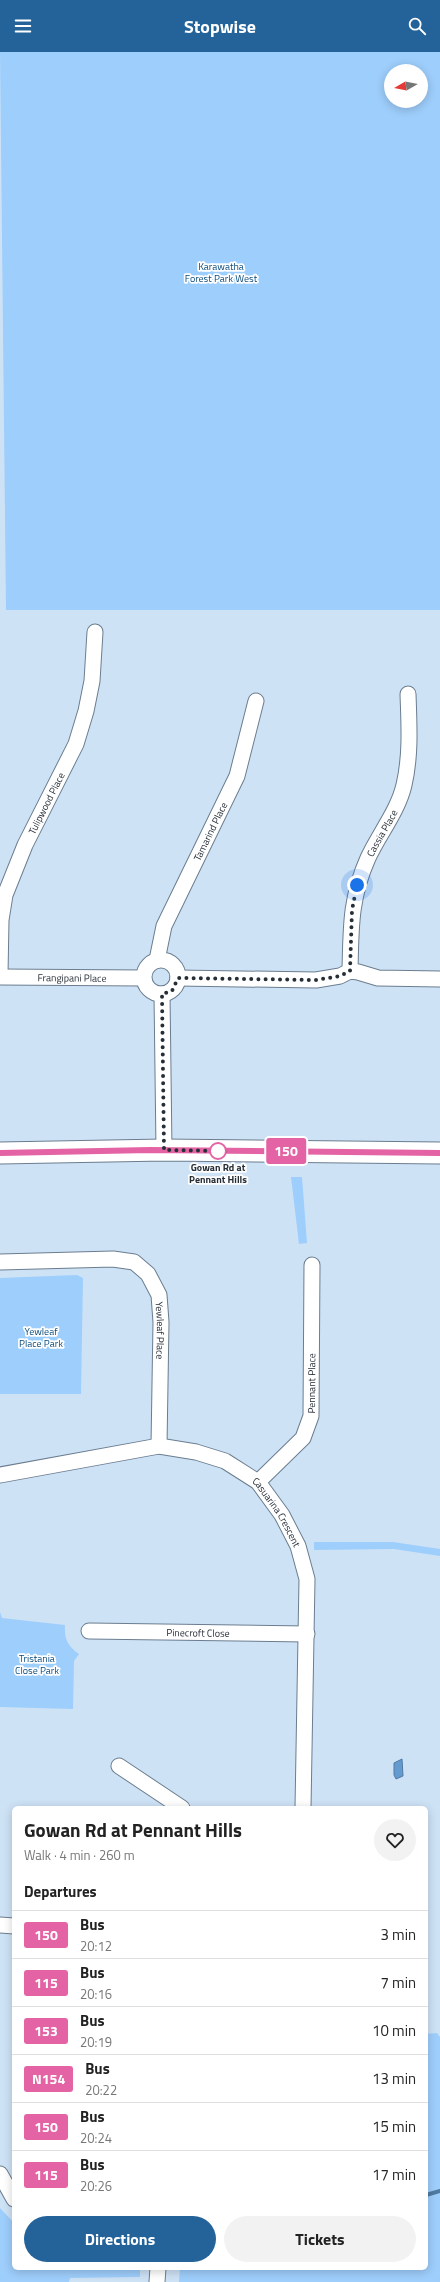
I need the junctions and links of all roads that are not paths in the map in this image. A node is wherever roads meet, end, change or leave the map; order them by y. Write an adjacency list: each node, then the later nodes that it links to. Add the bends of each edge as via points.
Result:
1 (95, 632): 6 (street, Tulipwood Place, via 92,681 76,744 25,845 5,896 1,920)
2 (408, 694): 5 (street, Cassia Place, via 409,746 404,784 399,800 368,857 357,885 352,910)
3 (256, 701): 4 (street, Tamarind Place, via 237,776 164,926)
4 (157, 960): 8 (street, via 147,966); 9 (street, via 164,960 174,966)
5 (350, 971): 9 (street, via 340,976 316,980); 10 (street, via 378,978)
6 (0, 974)
7 (0, 977): 8 (street, Frangipani Place)
8 (143, 978): 11 (street, via 151,992)
9 (178, 978): 11 (street, via 172,991)
10 (440, 979)
11 (162, 994): 12 (street)
12 (164, 1150): 13 (main road); 14 (main road)
13 (440, 1153)
14 (0, 1154)
15 (0, 1262): 17 (street, Yewleaf Place, via 114,1259 134,1262 148,1274 159,1295 161,1322)
16 (312, 1265): 19 (street, Pennant Place, via 311,1416 303,1438)
17 (159, 1446): 18 (street, Casuarina Crescent); 19 (street, Casuarina Crescent, via 196,1452 225,1461)
18 (0, 1475)
19 (258, 1482): 21 (street, Casuarina Crescent, via 282,1514 298,1546 307,1579)
20 (89, 1631): 21 (street, Pinecroft Close)
21 (307, 1634): 24 (street, Casuarina Crescent)
22 (119, 1766): 23 (street)
23 (179, 1806)
24 (303, 1806)
25 (0, 1925): 26 (street)
26 (12, 1926)
27 (0, 2174): 28 (street)
28 (12, 2196)
29 (158, 2270): 30 (street)
30 (157, 2282)

